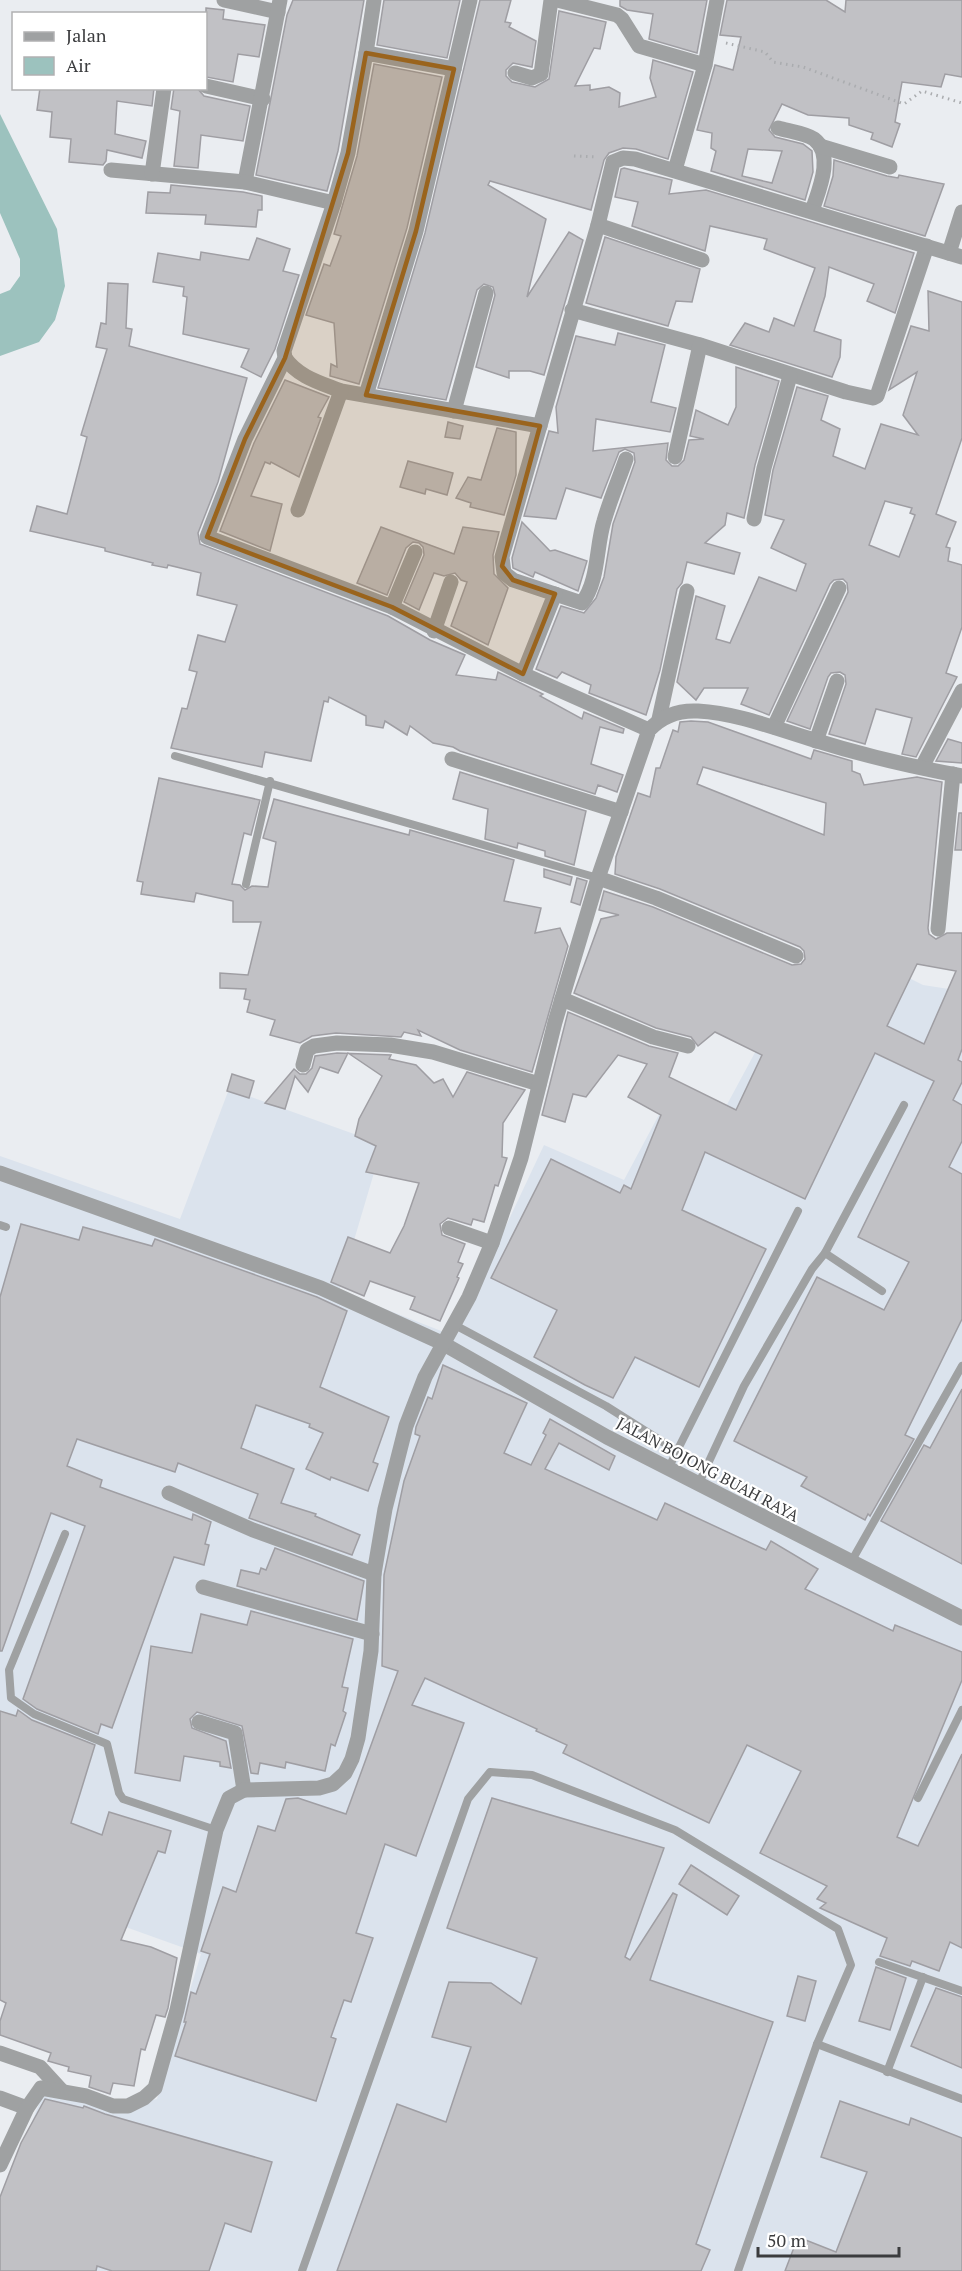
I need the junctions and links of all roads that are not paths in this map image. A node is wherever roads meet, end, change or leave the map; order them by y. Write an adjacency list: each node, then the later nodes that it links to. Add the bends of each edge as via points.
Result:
1 (224, 0): 7 (street)
2 (374, 0): 8 (street)
3 (470, 0): 10 (street)
4 (551, 0): 11 (street, via 541,74 532,78)
5 (557, 0): 9 (street, via 617,15 639,46)
6 (717, 0): 9 (street)
7 (279, 6): 14 (street)
8 (366, 53): 10 (street); 22 (street, via 348,153)
9 (705, 65): 19 (street)
10 (454, 69): 35 (street, via 416,231)
11 (515, 73)
12 (207, 86): 14 (street)
13 (164, 90): 20 (street)
14 (263, 99): 21 (street)
15 (778, 128): 16 (street, via 813,139)
16 (820, 146): 17 (street); 23 (street, via 824,170)
17 (890, 167)
18 (111, 170): 20 (street)
19 (675, 170): 23 (street); 25 (street, via 635,159 613,162)
20 (152, 174): 21 (street)
21 (245, 182): 22 (street)
22 (334, 202): 32 (street, via 284,351)
23 (812, 211): 26 (street)
24 (962, 212): 27 (street)
25 (598, 225): 28 (street); 30 (street)
26 (927, 246): 27 (street); 33 (street, via 877,396 869,398)
27 (956, 255)
28 (702, 260)
29 (486, 293): 36 (street)
30 (572, 310): 31 (street); 37 (street)
31 (700, 345): 33 (street); 38 (street)
32 (285, 358): 34 (street, via 311,379); 47 (street, via 245,439 207,537)
33 (790, 376): 41 (street)
34 (341, 391): 35 (street); 40 (street)
35 (366, 395): 36 (street)
36 (454, 411): 37 (street)
37 (540, 426): 46 (street, via 502,566 513,580)
38 (675, 457)
39 (626, 459): 46 (street, via 603,523 585,598 576,603)
40 (298, 510)
41 (754, 519)
42 (415, 552): 47 (street)
43 (451, 582): 48 (street)
44 (839, 588): 53 (street)
45 (687, 591): 52 (street)
46 (555, 594): 49 (street)
47 (392, 607): 48 (street)
48 (434, 631): 49 (street)
49 (524, 674): 52 (street)
50 (837, 681): 54 (street)
51 (962, 691): 57 (street)
52 (654, 725): 53 (street, via 676,713 698,711); 60 (street)
53 (774, 727): 54 (street)
54 (816, 741): 57 (street)
55 (175, 756): 59 (lane)
56 (452, 759): 60 (street)
57 (922, 767): 58 (street)
58 (957, 775): 63 (street)
59 (270, 781): 61 (lane); 62 (lane)
60 (621, 812): 61 (street)
61 (598, 878): 64 (street); 65 (street)
62 (246, 884)
63 (938, 929)
64 (796, 956)
65 (562, 999): 66 (street, via 653,1037); 68 (street)
66 (688, 1046)
67 (303, 1065): 68 (street, via 308,1050 314,1046 390,1046 433,1052)
68 (539, 1084): 73 (street, via 521,1158)
69 (904, 1105): 74 (lane)
70 (0, 1173): 77 (street, JALAN BOJONG BUAH RAYA, via 321,1288)
71 (798, 1211): 79 (lane)
72 (449, 1228): 73 (street)
73 (492, 1243): 76 (street, via 481,1274)
74 (825, 1253): 75 (lane); 81 (lane, via 744,1386)
75 (882, 1291)
76 (453, 1324): 77 (street); 79 (lane, via 606,1406)
77 (442, 1343): 80 (street, JALAN BOJONG BUAH RAYA); 85 (street, via 406,1426)
78 (962, 1366): 84 (lane)
79 (677, 1451): 80 (lane)
80 (668, 1469): 81 (street, JALAN BOJONG BUAH RAYA)
81 (698, 1485): 84 (street, JALAN BOJONG BUAH RAYA)
82 (169, 1493): 85 (street, via 253,1530)
83 (65, 1534): 93 (lane, via 9,1670 11,1698 34,1714 107,1744 123,1799)
84 (851, 1564): 87 (street, JALAN BOJONG BUAH RAYA)
85 (374, 1574): 88 (street)
86 (203, 1587): 88 (street)
87 (962, 1618)
88 (372, 1634): 91 (street, via 358,1738 345,1773 333,1784 319,1788)
89 (962, 1710): 92 (lane)
90 (199, 1722): 91 (street, via 235,1732)
91 (244, 1790): 93 (street, via 229,1798)
92 (918, 1797)
93 (216, 1830): 100 (street, via 177,2010 155,2088 128,2106 113,2106)
94 (879, 1962): 95 (lane)
95 (923, 1977): 96 (lane); 99 (lane)
96 (962, 1990)
97 (817, 2044): 99 (lane); 105 (lane, via 851,1965 838,1929 675,1830 532,1775 490,1772 468,1799); 106 (lane)
98 (0, 2053): 100 (street, via 40,2067)
99 (887, 2072): 102 (lane)
100 (62, 2091): 103 (street, via 40,2088)
101 (0, 2098): 103 (street)
102 (962, 2099)
103 (27, 2108): 104 (street)
104 (0, 2165)
105 (302, 2271)
106 (738, 2271)

